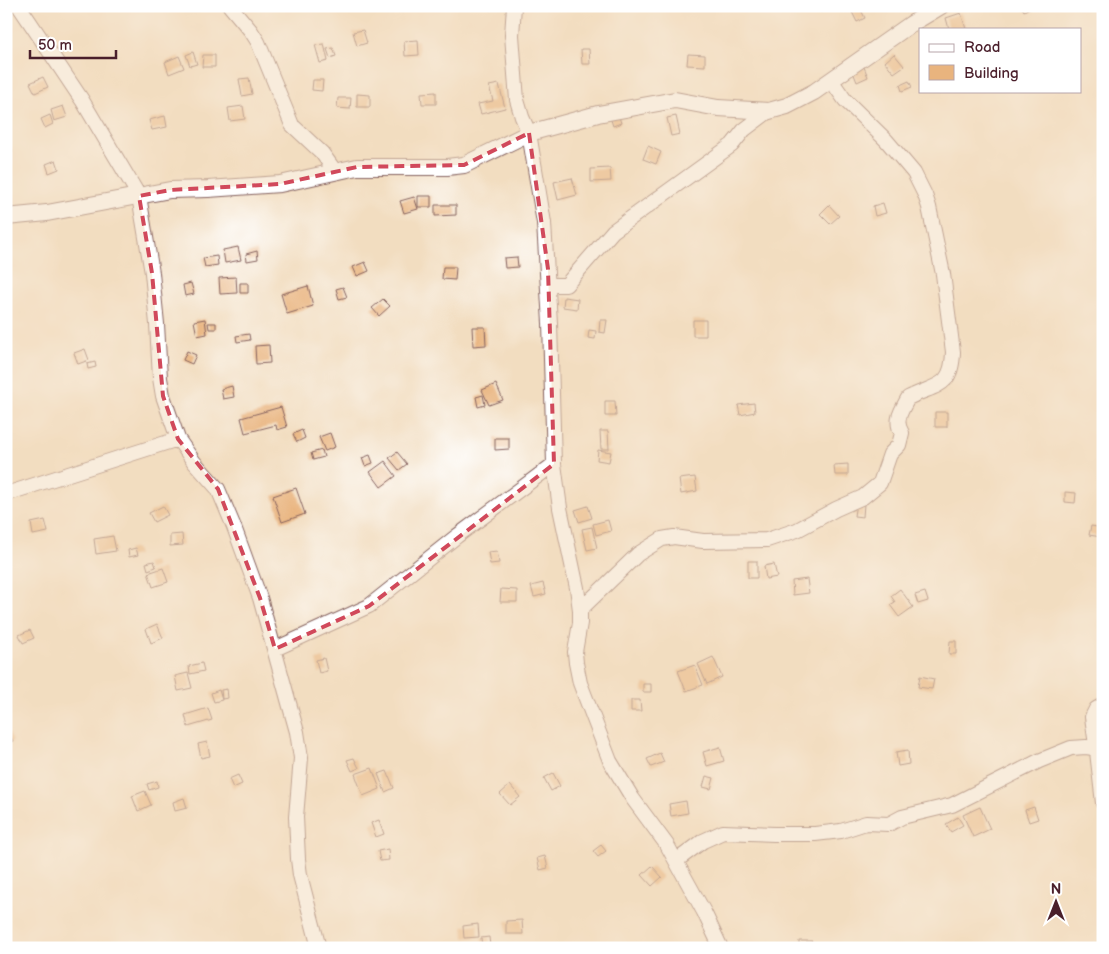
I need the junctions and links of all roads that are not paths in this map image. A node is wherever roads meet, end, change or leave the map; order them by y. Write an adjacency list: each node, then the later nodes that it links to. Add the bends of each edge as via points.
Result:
1 (19, 6): 9 (street, via 82,100)
2 (230, 6): 8 (street, via 258,42 292,125 322,153)
3 (514, 6): 7 (street, via 512,35 518,100)
4 (942, 6): 5 (street)
5 (831, 80): 6 (street, via 800,100); 15 (street, via 845,100 914,173 925,195 943,274 953,352 948,376 936,388 908,398 898,423 901,439 890,454 880,483 864,497 797,530 767,540 662,539 638,554)
6 (769, 111): 7 (street, via 718,108 675,100 598,114); 11 (street, via 744,130 732,146 613,231 566,285)
7 (529, 133): 8 (street, via 464,165 357,167); 11 (street, via 544,224)
8 (335, 171): 9 (street, via 280,184 170,190)
9 (138, 196): 10 (street); 12 (street, via 152,273 160,378)
10 (6, 218)
11 (548, 285): 13 (street)
12 (178, 439): 14 (street); 16 (street, via 218,489 254,581)
13 (554, 464): 15 (street); 16 (street, via 370,606)
14 (6, 494)
15 (580, 610): 20 (street, via 574,652 580,683 610,761)
16 (275, 649): 21 (street, via 298,732 301,758 296,818 298,859)
17 (1103, 705): 18 (street, via 1092,717)
18 (1098, 752): 19 (street); 20 (street, via 1086,746 1071,748 952,804 889,824 866,823 841,831 815,834 722,832 703,841)
19 (1103, 803)
20 (676, 861): 22 (street)
21 (319, 948)
22 (721, 948)

